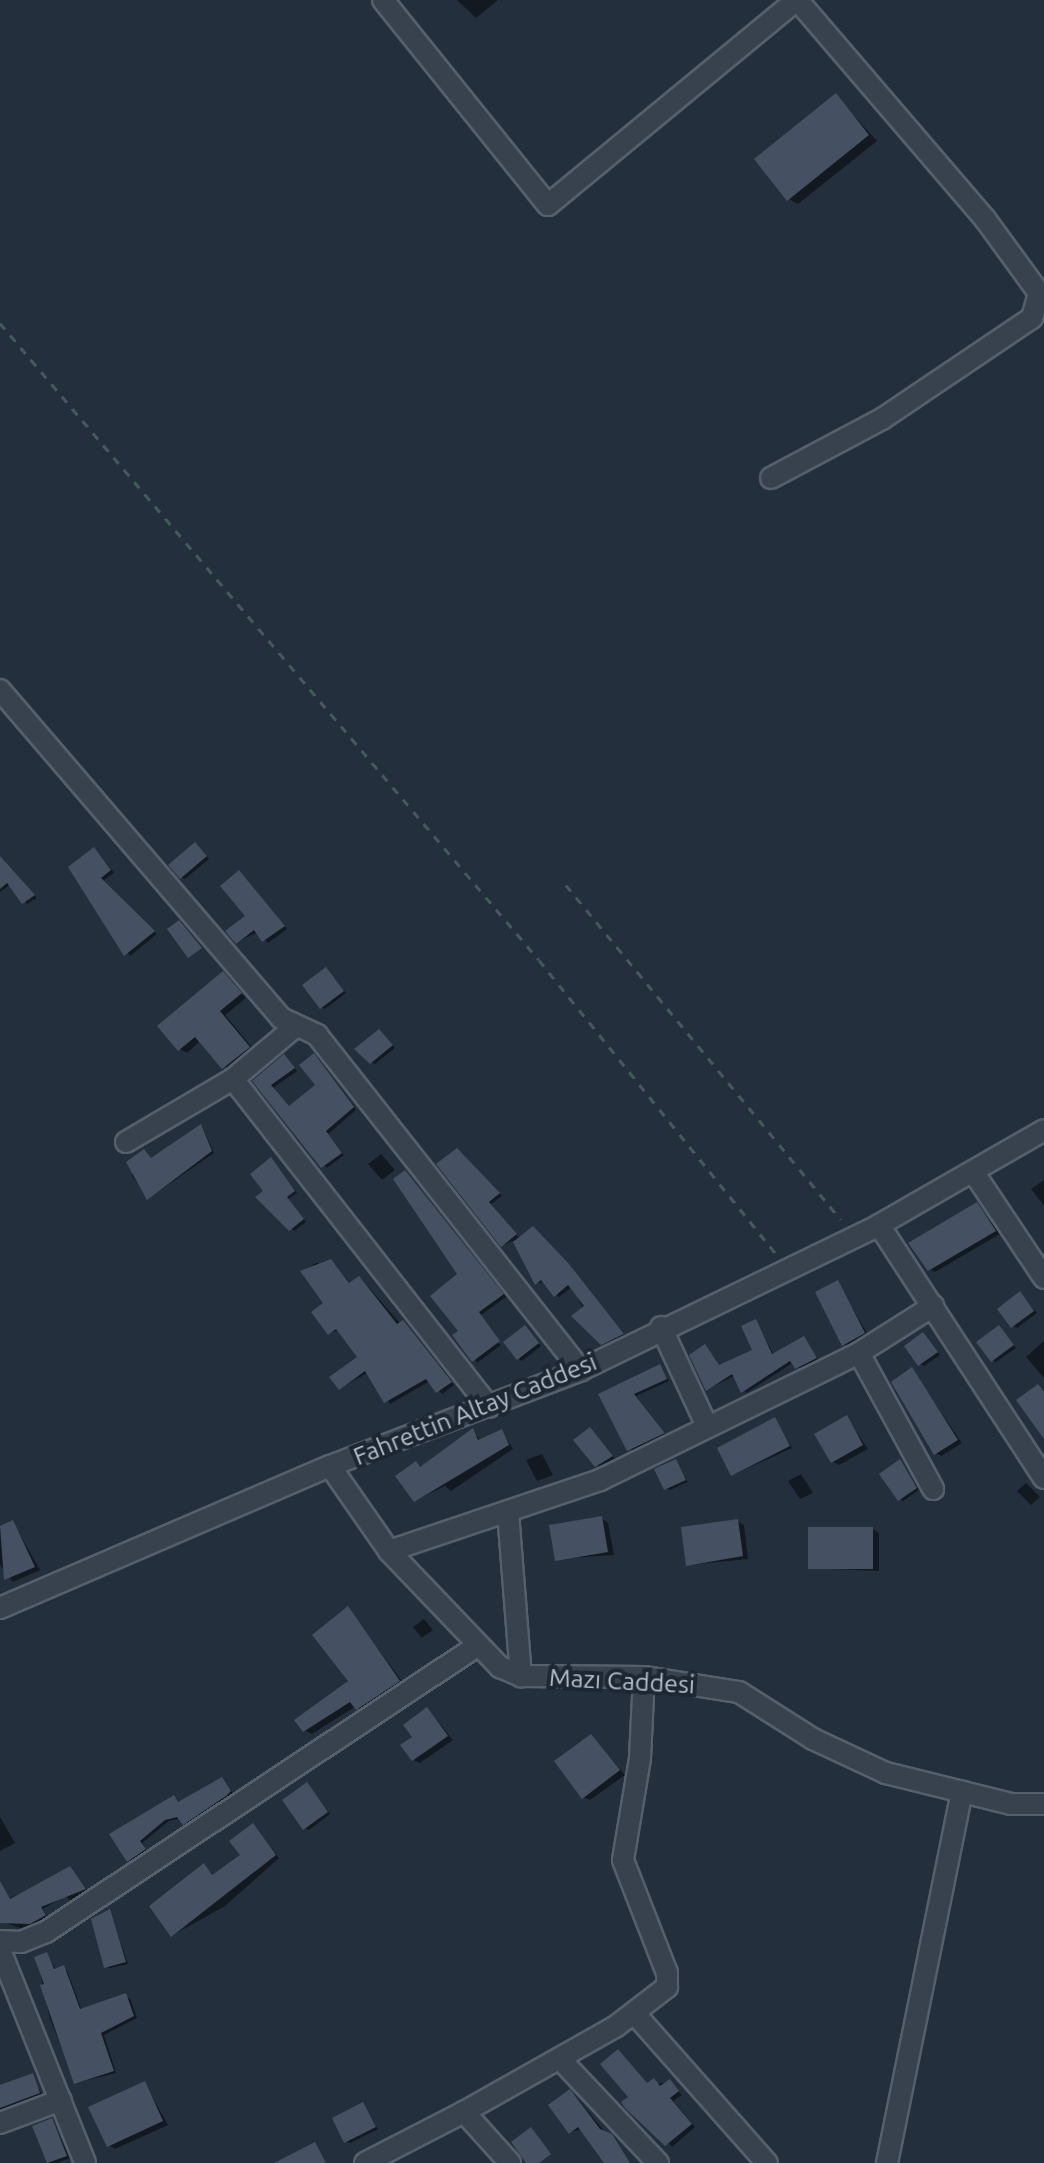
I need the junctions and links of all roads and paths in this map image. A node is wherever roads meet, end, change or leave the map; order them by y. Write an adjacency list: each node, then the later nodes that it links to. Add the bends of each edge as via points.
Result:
1 (382, 0): 2 (street, via 548,205)
2 (797, 0): 4 (street, via 997,233 1039,294 1032,318 882,420)
3 (0, 323): 14 (path, via 540,960)
4 (771, 478)
5 (0, 690): 7 (street)
6 (566, 885): 13 (path)
7 (294, 1027): 8 (street); 19 (street, via 318,1035)
8 (233, 1079): 10 (street); 20 (street)
9 (1044, 1130): 11 (street, Fahrettin Altay Caddesi)
10 (126, 1142)
11 (974, 1173): 12 (street, Fahrettin Altay Caddesi); 15 (street)
12 (879, 1225): 13 (street, Fahrettin Altay Caddesi); 16 (street)
13 (853, 1238): 14 (street, Fahrettin Altay Caddesi)
14 (788, 1268): 17 (street, Fahrettin Altay Caddesi)
15 (1044, 1278)
16 (933, 1306): 18 (street); 23 (street)
17 (661, 1327): 19 (street, Fahrettin Altay Caddesi); 21 (street)
18 (858, 1353): 21 (street); 24 (street)
19 (581, 1370): 20 (street, Fahrettin Altay Caddesi)
20 (489, 1408): 22 (street, Fahrettin Altay Caddesi)
21 (707, 1426): 25 (street, via 600,1480)
22 (330, 1466): 26 (street, Mazı Caddesi); 27 (street, Fahrettin Altay Caddesi)
23 (1044, 1478)
24 (933, 1489)
25 (508, 1512): 26 (street); 29 (street)
26 (390, 1550): 28 (street, Mazı Caddesi)
27 (0, 1608)
28 (476, 1646): 29 (street, Mazı Caddesi); 33 (street, via 46,1932 21,1942)
29 (522, 1676): 30 (street, Mazı Caddesi)
30 (644, 1678): 31 (street, Mazı Caddesi, via 738,1692 813,1740 886,1773); 35 (street, via 640,1758 623,1860 668,1972 667,1986)
31 (962, 1791): 32 (street, Mazı Caddesi); 46 (street)
32 (1044, 1804)
33 (0, 1941)
34 (0, 1950): 37 (street)
35 (635, 2014): 36 (street); 45 (street)
36 (560, 2058): 38 (street); 44 (street)
37 (61, 2100): 39 (street); 41 (street)
38 (464, 2112): 40 (street); 43 (street)
39 (0, 2123)
40 (391, 2157): 42 (street)
41 (85, 2163)
42 (365, 2163)
43 (510, 2163)
44 (658, 2163)
45 (768, 2163)
46 (887, 2163)

